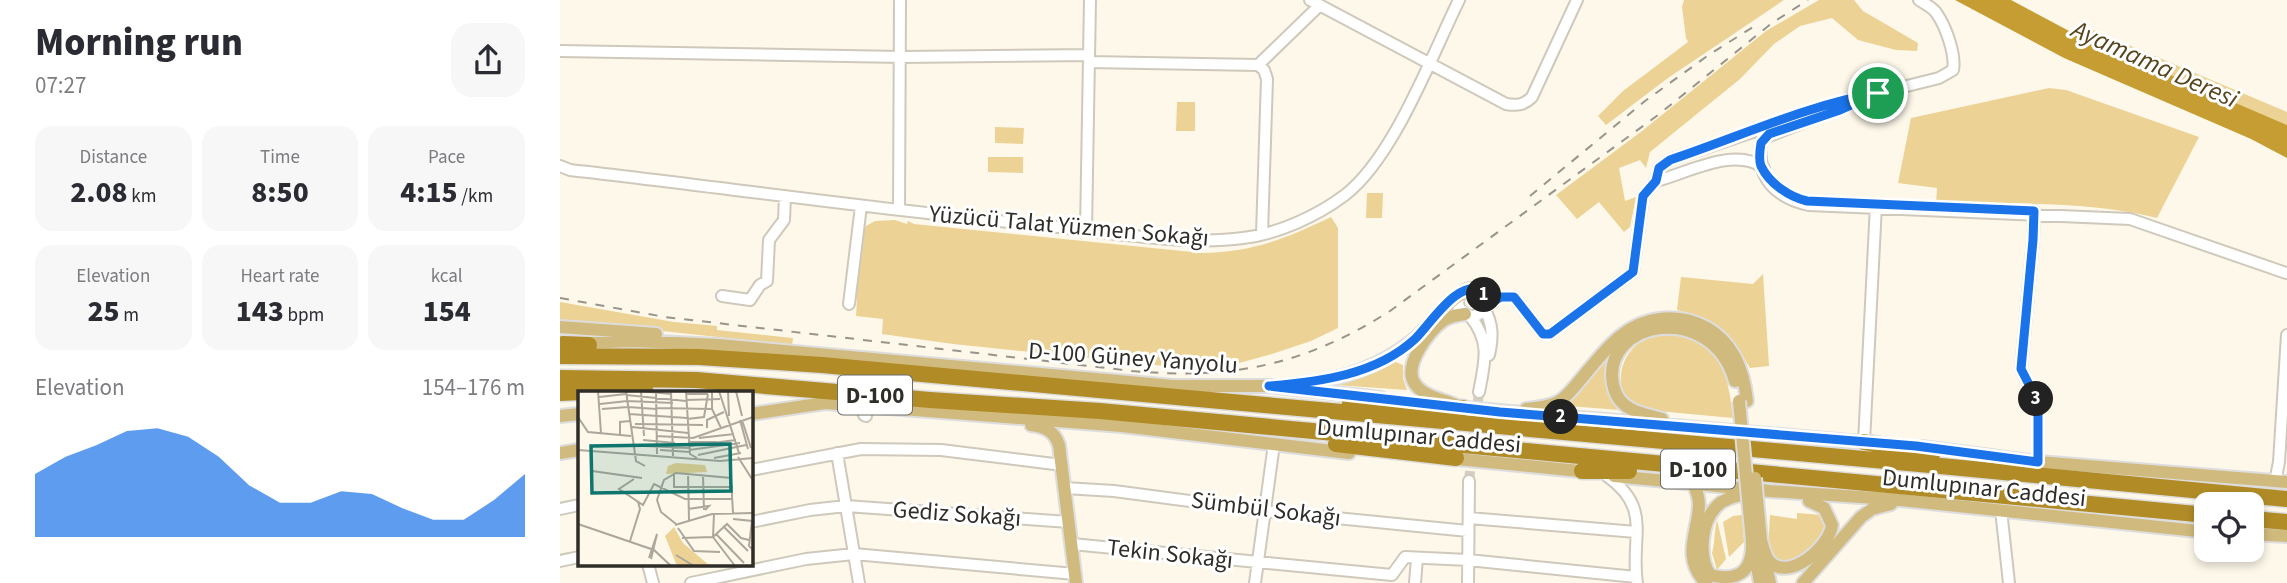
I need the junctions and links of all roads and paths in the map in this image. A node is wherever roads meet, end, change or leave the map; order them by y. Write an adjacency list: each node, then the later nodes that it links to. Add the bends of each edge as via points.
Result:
1 (900, 0): 8 (street)
2 (1090, 0): 9 (street)
3 (1459, 0): 10 (street, Yüzücü Talat Yüzmen Sokağı)
4 (1577, 0): 10 (street, via 1532,97 1520,105 1506,104)
5 (1919, 0): 12 (street, via 1937,12 1953,52 1953,69 1939,78)
6 (1315, 3): 10 (street); 11 (street)
7 (560, 51): 8 (street)
8 (901, 57): 9 (street); 21 (street)
9 (1089, 58): 11 (street); 23 (street)
10 (1429, 62): 24 (street, Yüzücü Talat Yüzmen Sokağı, via 1387,146 1368,172 1320,211)
11 (1258, 65): 24 (street, via 1267,79)
12 (1878, 93): 13 (street); 14 (street, via 1769,134)
13 (1752, 131): 14 (street); 17 (street, via 1670,160 1659,168)
14 (1761, 143): 16 (street)
15 (560, 166): 18 (street, Yüzücü Talat Yüzmen Sokağı)
16 (1761, 166): 17 (street, via 1725,160); 20 (street, via 1776,191 1795,201)
17 (1656, 181): 29 (street, via 1643,196 1633,272 1550,334 1543,334 1514,297 1501,297)
18 (785, 196): 19 (street, Yüzücü Talat Yüzmen Sokağı); 27 (street, via 783,220 769,240 767,281 750,300)
19 (861, 205): 21 (street, Yüzücü Talat Yüzmen Sokağı); 28 (street)
20 (1876, 207): 22 (street); 52 (street)
21 (899, 209): 23 (street, Yüzücü Talat Yüzmen Sokağı)
22 (2034, 213): 25 (street, via 2130,219); 58 (street, via 2021,369 2038,402)
23 (1086, 230): 24 (street, Yüzücü Talat Yüzmen Sokağı, via 1212,240)
24 (1262, 234)
25 (2286, 275)
26 (1460, 295): 29 (street, via 1476,288 1485,297); 30 (street, via 1458,303); 39 (main road, via 1438,312 1415,340 1366,368 1323,380)
27 (722, 296)
28 (849, 304)
29 (1485, 307): 30 (street, via 1477,315); 36 (street, via 1493,335)
30 (1467, 315): 36 (street, via 1482,335); 46 (main road, via 1442,321 1413,358 1411,369 1413,382 1424,393)
31 (560, 327): 35 (main road, D-100 Güney Yanyolu, via 663,335)
32 (1631, 333): 48 (main road, via 1560,401); 51 (main road, via 1613,368 1620,400 1633,411); 91 (main road, bridge, via 1643,323 1665,318 1693,321 1711,330 1735,356 1742,375)
33 (2287, 335): 66 (street, via 2279,462)
34 (561, 348): 35 (highway, via 624,345)
35 (717, 351): 39 (main road, D-100 Güney Yanyolu, via 1173,386); 44 (highway, D-100)
36 (1484, 367): 42 (street)
37 (560, 378): 38 (highway, D-100)
38 (771, 386): 40 (highway); 50 (highway, D-100)
39 (1269, 386): 46 (main road, D-100 Güney Yanyolu)
40 (594, 391)
41 (578, 392): 43 (highway)
42 (1479, 392)
43 (560, 393)
44 (1206, 400): 46 (highway, via 1255,397); 64 (highway, D-100)
45 (2287, 400): 67 (street, via 2283,473)
46 (1463, 408): 48 (main road, D-100 Güney Yanyolu)
47 (962, 412): 49 (main road, via 825,403); 53 (main road, Dumlupınar Caddesi); 59 (main road, via 1044,427 1055,434)
48 (1500, 412): 51 (main road, D-100 Güney Yanyolu)
49 (752, 414)
50 (1189, 421): 57 (highway); 63 (highway, D-100)
51 (1696, 427): 52 (main road, D-100 Güney Yanyolu)
52 (1864, 442): 58 (main road, D-100 Güney Yanyolu); 64 (highway)
53 (1274, 444): 57 (main road, Dumlupınar Caddesi); 79 (street)
54 (578, 450): 55 (main road)
55 (560, 453)
56 (836, 453): 59 (street, via 941,450); 60 (street); 75 (street)
57 (1457, 458): 61 (main road, Dumlupınar Caddesi)
58 (2038, 462): 66 (main road, D-100 Güney Yanyolu)
59 (1062, 465): 69 (main road)
60 (752, 470)
61 (1582, 471): 62 (main road, Dumlupınar Caddesi); 63 (highway)
62 (1607, 475): 68 (main road, Dumlupınar Caddesi); 88 (street, via 1622,486 1633,503)
63 (1762, 475): 80 (highway, D-100)
64 (2069, 478): 71 (highway, D-100)
65 (1469, 481): 81 (street)
66 (2272, 481): 67 (main road, D-100 Güney Yanyolu)
67 (2287, 481)
68 (1693, 485): 70 (main road, Dumlupınar Caddesi); 108 (main road, via 1699,505 1692,556 1697,574)
69 (1065, 488): 79 (street, Sümbül Sokağı); 84 (main road)
70 (1769, 491): 72 (main road); 76 (main road, Dumlupınar Caddesi); 91 (main road, via 1732,497 1712,512 1703,540 1704,564 1710,575 1733,583 1746,575)
71 (2287, 499)
72 (1809, 501): 73 (main road); 91 (main road, via 1824,508 1832,524 1829,538 1807,562 1797,569 1776,568)
73 (1891, 504): 76 (main road); 111 (main road, via 1861,517)
74 (578, 505): 77 (street)
75 (846, 506): 83 (street, Gediz Sokağı); 84 (street, Gediz Sokağı); 93 (street)
76 (1948, 506): 78 (main road, Dumlupınar Caddesi)
77 (560, 509)
78 (2001, 510): 87 (main road, Dumlupınar Caddesi); 112 (street)
79 (1265, 511): 86 (street, Sümbül Sokağı); 98 (street)
80 (2194, 514)
81 (1469, 518): 86 (street); 88 (street)
82 (2264, 520): 85 (highway)
83 (752, 522)
84 (1069, 522): 92 (main road)
85 (2287, 522)
86 (1468, 531): 96 (street)
87 (2194, 531)
88 (1636, 532): 101 (street)
89 (2264, 535): 90 (main road)
90 (2287, 536)
91 (1757, 541): 109 (main road); 110 (main road)
92 (1072, 544): 98 (street, Tekin Sokağı); 100 (main road)
93 (854, 554): 100 (street); 103 (street); 104 (street)
94 (578, 557): 97 (street)
95 (1417, 558): 96 (street); 98 (street, Tekin Sokağı, via 1405,557 1392,575); 106 (street)
96 (1468, 560): 101 (street); 107 (street)
97 (560, 561)
98 (1258, 564): 105 (street)
99 (649, 566): 102 (street)
100 (1075, 578)
101 (1637, 580)
102 (653, 583)
103 (691, 583)
104 (859, 583)
105 (1255, 583)
106 (1415, 583)
107 (1468, 583)
108 (1706, 583)
109 (1760, 583)
110 (1770, 583)
111 (1803, 583)
112 (2008, 583)

